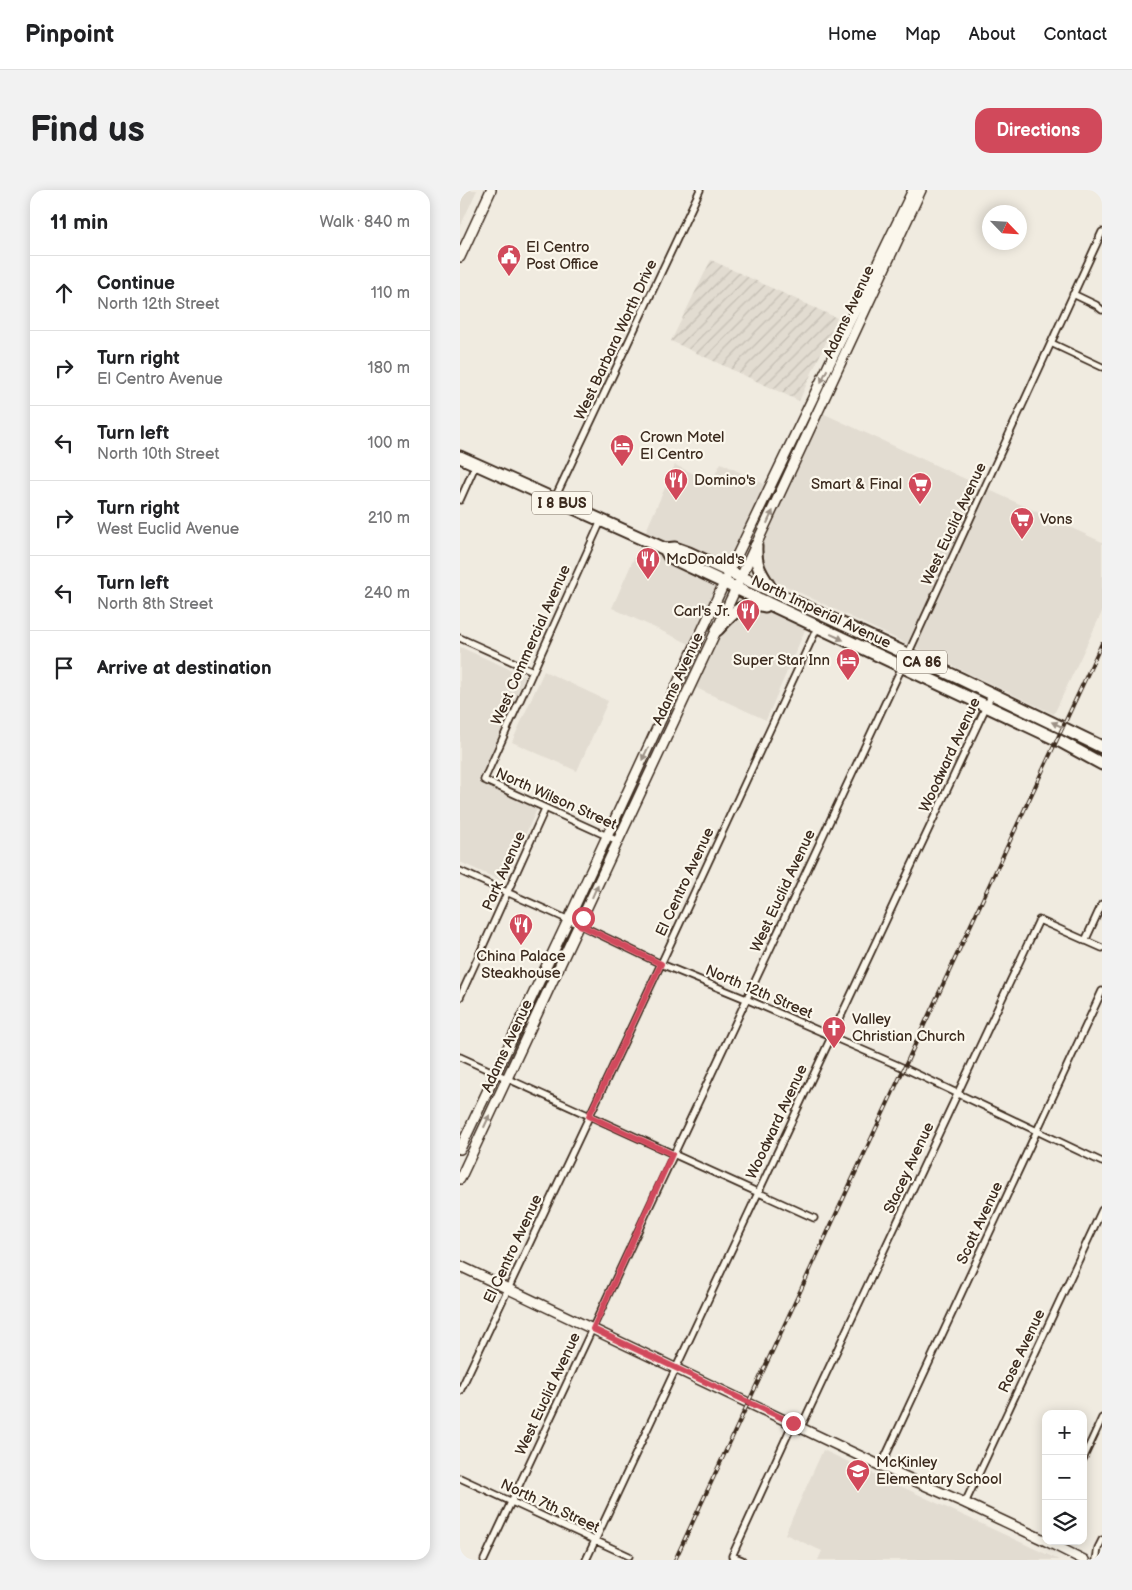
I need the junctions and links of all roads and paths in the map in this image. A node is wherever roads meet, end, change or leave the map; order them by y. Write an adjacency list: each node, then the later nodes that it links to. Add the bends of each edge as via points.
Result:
1 (491, 190): 7 (main road)
2 (700, 190): 19 (street, West Barbara Worth Drive)
3 (914, 190): 6 (main road, Adams Avenue)
4 (921, 190): 6 (main road, Adams Avenue)
5 (1102, 232): 8 (street, West Euclid Avenue)
6 (894, 239): 12 (main road, Adams Avenue, one-way to 12); 13 (main road, Adams Avenue)
7 (460, 257)
8 (1073, 294): 9 (street); 10 (street, West Euclid Avenue)
9 (1102, 310)
10 (1051, 343): 11 (street); 32 (street, West Euclid Avenue)
11 (1102, 367)
12 (805, 414): 13 (main road); 14 (main road, Adams Avenue)
13 (814, 419): 17 (main road, Adams Avenue)
14 (800, 425): 17 (main road, via 799,440 785,471); 23 (main road, Adams Avenue)
15 (460, 457): 16 (highway, North Imperial Avenue / I 8 BUS)
16 (476, 464): 18 (street); 19 (highway, North Imperial Avenue / I 8 BUS)
17 (786, 480): 21 (main road, Adams Avenue, one-way to 17)
18 (460, 500)
19 (554, 500): 20 (highway, North Imperial Avenue / I 8 BUS)
20 (601, 521): 22 (highway, North Imperial Avenue / I 8 BUS); 34 (street, West Commercial Avenue)
21 (756, 546): 24 (main road, Adams Avenue); 27 (highway, via 758,567)
22 (665, 549): 23 (highway, North Imperial Avenue / I 8 BUS, via 676,548); 25 (highway, North Imperial Avenue / I 8 BUS, via 669,556)
23 (729, 572): 24 (highway, North Imperial Avenue / I 8 BUS); 25 (main road, Adams Avenue)
24 (741, 577): 26 (main road, Adams Avenue); 27 (highway, North Imperial Avenue / CA 86)
25 (724, 583): 26 (highway, North Imperial Avenue); 41 (main road, Adams Avenue, one-way to 41)
26 (736, 588): 28 (highway, North Imperial Avenue); 30 (main road, Adams Avenue)
27 (774, 593): 32 (highway, North Imperial Avenue / CA 86)
28 (792, 616): 29 (highway, North Imperial Avenue / CA 86); 30 (highway, CA 86, via 758,604 748,605 733,612)
29 (817, 628): 33 (highway, North Imperial Avenue / CA 86, one-way to 33); 50 (street, El Centro Avenue)
30 (717, 630): 42 (main road, Adams Avenue)
31 (460, 638): 34 (street)
32 (907, 655): 33 (street, West Euclid Avenue); 35 (highway, North Imperial Avenue / CA 86)
33 (902, 667): 36 (highway, North Imperial Avenue / CA 86); 53 (street, West Euclid Avenue)
34 (532, 671): 39 (street, West Commercial Avenue)
35 (992, 694): 36 (street, Woodward Avenue); 37 (highway, North Imperial Avenue / CA 86, one-way to 35)
36 (986, 706): 38 (highway, North Imperial Avenue / CA 86); 54 (street, Woodward Avenue)
37 (1102, 747)
38 (1102, 764)
39 (484, 780): 40 (street, North Wilson Street)
40 (545, 809): 41 (street, North Wilson Street); 44 (street, Park Avenue)
41 (607, 836): 42 (street, North Wilson Street); 46 (main road, Adams Avenue)
42 (618, 841): 47 (main road, Adams Avenue, one-way to 42)
43 (460, 871): 44 (street, North 12th Street)
44 (508, 893): 46 (street, North 12th Street); 52 (street, Park Avenue)
45 (1102, 904): 48 (street)
46 (568, 920): 47 (street, North 12th Street); 56 (main road, Adams Avenue)
47 (580, 925): 50 (street, North 12th Street); 57 (main road, Adams Avenue)
48 (1085, 941): 49 (street); 58 (street, Stacey Avenue, via 1039,920)
49 (1102, 948)
50 (661, 964): 53 (street, North 12th Street); 59 (street, El Centro Avenue)
51 (1102, 992): 60 (street, Scott Avenue)
52 (460, 998)
53 (746, 999): 54 (street, North 12th Street); 62 (street, West Euclid Avenue)
54 (832, 1036): 58 (street, North 12th Street); 65 (street, Woodward Avenue)
55 (460, 1057): 56 (street)
56 (497, 1073): 57 (street); 61 (main road, Adams Avenue)
57 (507, 1078): 59 (street); 64 (main road, Adams Avenue, one-way to 57)
58 (958, 1093): 60 (street, North 12th Street); 74 (street, Stacey Avenue)
59 (589, 1116): 62 (street); 69 (street, El Centro Avenue)
60 (1037, 1131): 63 (street, North 12th Street); 76 (street, Scott Avenue)
61 (460, 1149)
62 (672, 1154): 65 (street); 70 (street, West Euclid Avenue)
63 (1102, 1162)
64 (460, 1180)
65 (758, 1192): 67 (street); 71 (street, Woodward Avenue)
66 (1102, 1210): 79 (street, Rose Avenue)
67 (814, 1218)
68 (460, 1266): 69 (main road)
69 (508, 1289): 70 (main road); 72 (street, El Centro Avenue)
70 (593, 1329): 71 (main road); 78 (street, West Euclid Avenue)
71 (676, 1368): 74 (main road); 82 (street, Woodward Avenue)
72 (460, 1391)
73 (1102, 1418): 75 (street)
74 (797, 1425): 76 (main road); 87 (street, Stacey Avenue, via 732,1556)
75 (1084, 1455)
76 (881, 1466): 79 (main road)
77 (460, 1478): 78 (street, North 7th Street)
78 (511, 1501): 82 (street, North 7th Street); 85 (street, West Euclid Avenue)
79 (965, 1503): 80 (main road)
80 (1042, 1538)
81 (1102, 1540): 89 (street)
82 (594, 1541): 84 (street, North 7th Street); 86 (street, Woodward Avenue)
83 (1056, 1545): 88 (main road)
84 (629, 1556)
85 (484, 1560)
86 (586, 1560)
87 (742, 1560)
88 (1084, 1560)
89 (1096, 1560)

